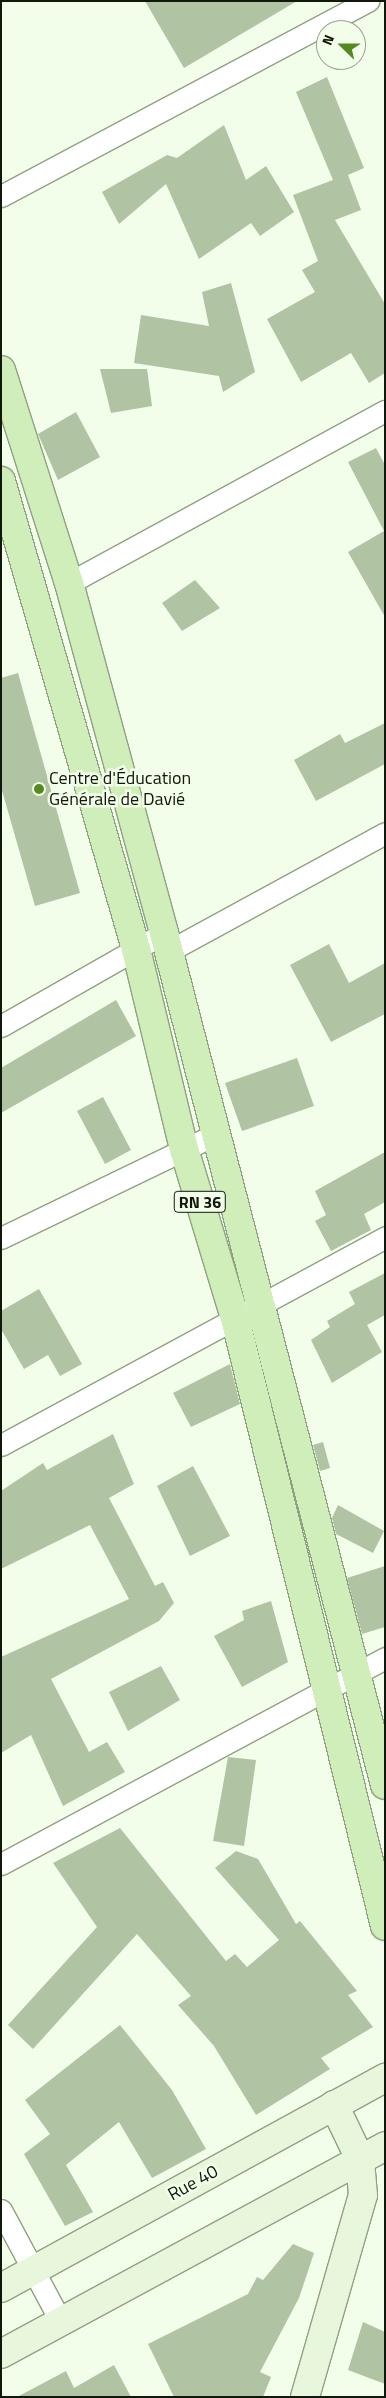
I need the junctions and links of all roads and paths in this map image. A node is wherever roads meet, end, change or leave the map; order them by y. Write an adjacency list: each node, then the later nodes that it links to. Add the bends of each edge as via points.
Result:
1 (368, 1): 2 (street)
2 (1, 196)
3 (1, 370): 6 (main road, RN 36)
4 (385, 411): 6 (street)
5 (1, 481): 9 (main road, RN 36)
6 (69, 583): 8 (main road, RN 36)
7 (385, 833): 8 (street)
8 (166, 943): 9 (street); 11 (main road, RN 36)
9 (136, 949): 10 (street); 12 (main road, RN 36)
10 (1, 1026)
11 (214, 1135): 12 (street); 15 (main road, RN 36)
12 (184, 1149): 14 (street); 16 (main road, RN 36)
13 (385, 1237): 15 (street)
14 (1, 1238)
15 (260, 1305): 16 (street); 19 (main road, RN 36)
16 (235, 1318): 17 (street); 20 (main road, RN 36)
17 (1, 1444)
18 (385, 1658): 19 (street)
19 (355, 1674): 20 (street); 21 (main road, RN 36)
20 (327, 1689): 22 (street); 23 (main road, RN 36)
21 (385, 1785)
22 (1, 1864)
23 (385, 1926)
24 (385, 2078): 25 (main road, Rue 40)
25 (334, 2105): 27 (main road); 29 (main road, Rue 40)
26 (385, 2146): 27 (main road)
27 (360, 2159): 31 (main road); 33 (main road, via 363,2195 356,2230)
28 (1, 2210): 29 (street)
29 (34, 2270): 30 (main road, Rue 40); 31 (street)
30 (1, 2288)
31 (61, 2322): 32 (main road)
32 (1, 2354)
33 (305, 2397)

